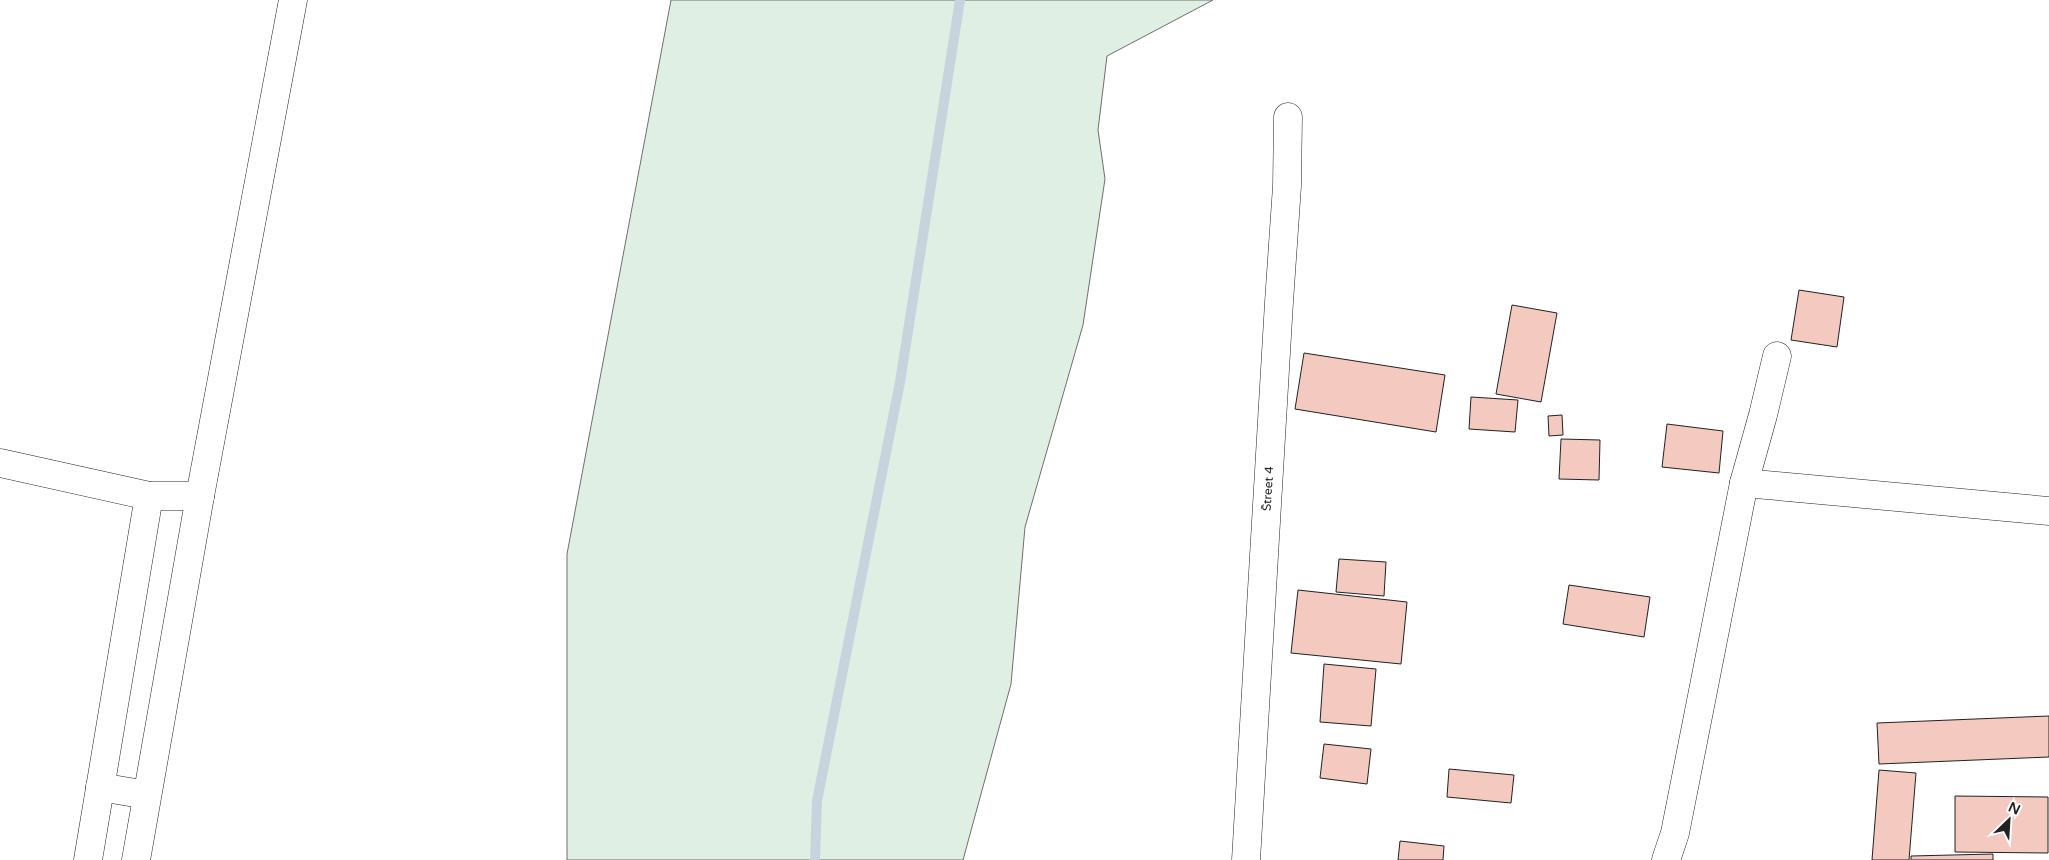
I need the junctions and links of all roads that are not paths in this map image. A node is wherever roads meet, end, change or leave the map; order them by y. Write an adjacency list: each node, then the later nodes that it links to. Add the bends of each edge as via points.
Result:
1 (293, 0): 7 (street)
2 (1288, 117): 13 (street, S̄treet 4, via 1288,186)
3 (1777, 356): 5 (street)
4 (0, 463): 6 (street)
5 (1744, 483): 8 (street); 14 (street, via 1675,833)
6 (149, 496): 7 (street); 9 (street)
7 (200, 496): 10 (street)
8 (2049, 511)
9 (100, 787): 10 (street); 11 (street)
10 (147, 795): 12 (street)
11 (88, 860)
12 (136, 860)
13 (1246, 860)
14 (1666, 860)

